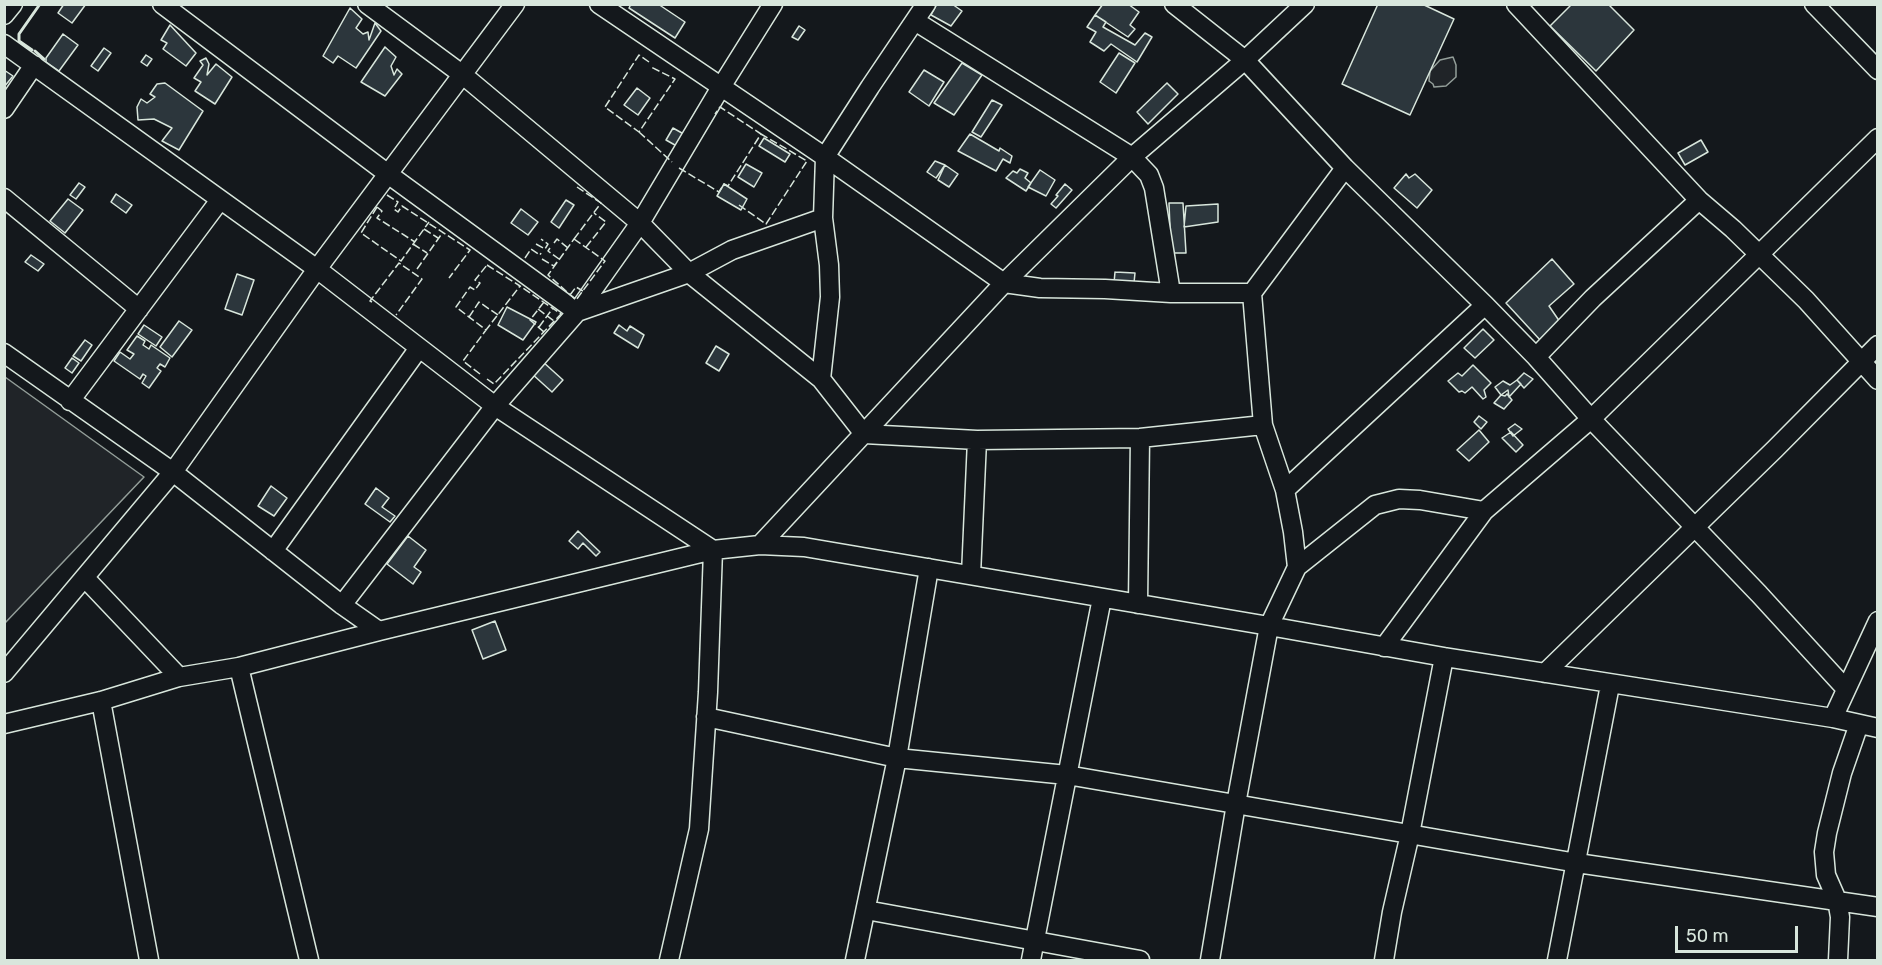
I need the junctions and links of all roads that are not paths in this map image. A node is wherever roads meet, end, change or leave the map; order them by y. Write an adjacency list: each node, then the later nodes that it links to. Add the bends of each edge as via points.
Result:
1 (13, 4): 12 (street)
2 (162, 4): 25 (street)
3 (368, 4): 18 (street)
4 (515, 4): 18 (street)
5 (599, 4): 19 (street)
6 (773, 4): 19 (street)
7 (926, 4): 13 (street)
8 (1305, 4): 15 (street)
9 (1516, 4): 28 (street)
10 (1814, 4): 17 (street)
11 (1177, 6): 15 (street)
12 (4, 15)
13 (915, 21): 22 (street); 23 (street)
14 (4, 44): 16 (street)
15 (1245, 60): 23 (street); 24 (street)
16 (34, 65): 20 (street); 27 (street)
17 (1878, 70)
18 (463, 75): 25 (street); 30 (street)
19 (721, 87): 22 (street); 30 (street)
20 (4, 110)
21 (1877, 140): 31 (street)
22 (825, 157): 29 (street); 34 (street)
23 (1132, 157): 34 (street); 36 (street, via 1149,175 1154,188)
24 (1345, 168): 35 (street); 37 (street)
25 (388, 174): 32 (street); 39 (street)
26 (4, 198): 38 (street)
27 (220, 200): 32 (street); 38 (street)
28 (1699, 200): 31 (street); 43 (street)
29 (823, 218): 33 (street, via 732,250); 45 (street, via 830,297)
30 (640, 223): 33 (street); 39 (street)
31 (1760, 255): 44 (street); 49 (street)
32 (317, 269): 41 (street); 54 (street)
33 (689, 273): 39 (street); 45 (street)
34 (1004, 283): 36 (street); 51 (street)
35 (1252, 293): 36 (street); 50 (street)
36 (1171, 294)
37 (1485, 305): 43 (street); 55 (street)
38 (139, 309): 47 (street)
39 (577, 312): 48 (street)
40 (1878, 345): 44 (street)
41 (419, 348): 48 (street); 60 (street)
42 (4, 353): 47 (street)
43 (1536, 357): 49 (street)
44 (1862, 362): 46 (street); 57 (street)
45 (820, 380): 51 (street)
46 (1878, 380)
47 (70, 401): 54 (street)
48 (495, 406): 59 (street); 67 (street)
49 (1591, 420): 56 (street); 57 (street)
50 (1263, 425): 52 (street); 55 (street)
51 (864, 434): 53 (street); 58 (street)
52 (1140, 438): 53 (street); 66 (street)
53 (977, 440): 63 (street)
54 (173, 472): 60 (street); 64 (street)
55 (1285, 490): 61 (street)
56 (1484, 511): 61 (street, via 1420,500 1399,499 1375,505); 71 (street)
57 (1693, 527): 75 (street); 78 (street)
58 (760, 545): 59 (street); 62 (street, via 804,547)
59 (712, 550): 70 (street); 80 (street)
60 (273, 551): 67 (street)
61 (1297, 567): 69 (street)
62 (930, 568): 63 (street); 85 (street)
63 (971, 575): 65 (street)
64 (84, 578): 74 (street); 76 (street)
65 (1102, 598): 66 (street); 86 (street)
66 (1138, 604): 69 (street)
67 (342, 605): 70 (street)
68 (1878, 621): 78 (street)
69 (1269, 626): 71 (street); 87 (street)
70 (379, 631): 73 (street)
71 (1384, 647): 72 (street)
72 (1444, 657): 75 (street); 88 (street)
73 (239, 667): 76 (street); 95 (street)
74 (4, 673)
75 (1545, 673): 77 (street)
76 (179, 677): 79 (street)
77 (1610, 685): 81 (street); 89 (street)
78 (1846, 689): 81 (street)
79 (101, 701): 82 (street); 94 (street)
80 (706, 717): 85 (street); 96 (street, via 699,829)
81 (1833, 718): 83 (street)
82 (4, 724)
83 (1859, 724): 84 (street); 90 (street, via 1842,773 1824,852 1826,875)
84 (1878, 728)
85 (897, 758): 86 (street); 92 (street)
86 (1067, 775): 87 (street); 93 (street)
87 (1236, 804): 88 (street); 100 (street)
88 (1410, 834): 89 (street); 101 (street)
89 (1577, 862): 90 (street); 102 (street)
90 (1837, 900): 91 (street); 103 (street)
91 (1878, 907)
92 (866, 910): 93 (street); 97 (street)
93 (1035, 942): 98 (street); 99 (street)
94 (149, 960)
95 (309, 960)
96 (669, 960)
97 (855, 960)
98 (1031, 960)
99 (1140, 960)
100 (1210, 960)
101 (1384, 960)
102 (1557, 960)
103 (1838, 960)

